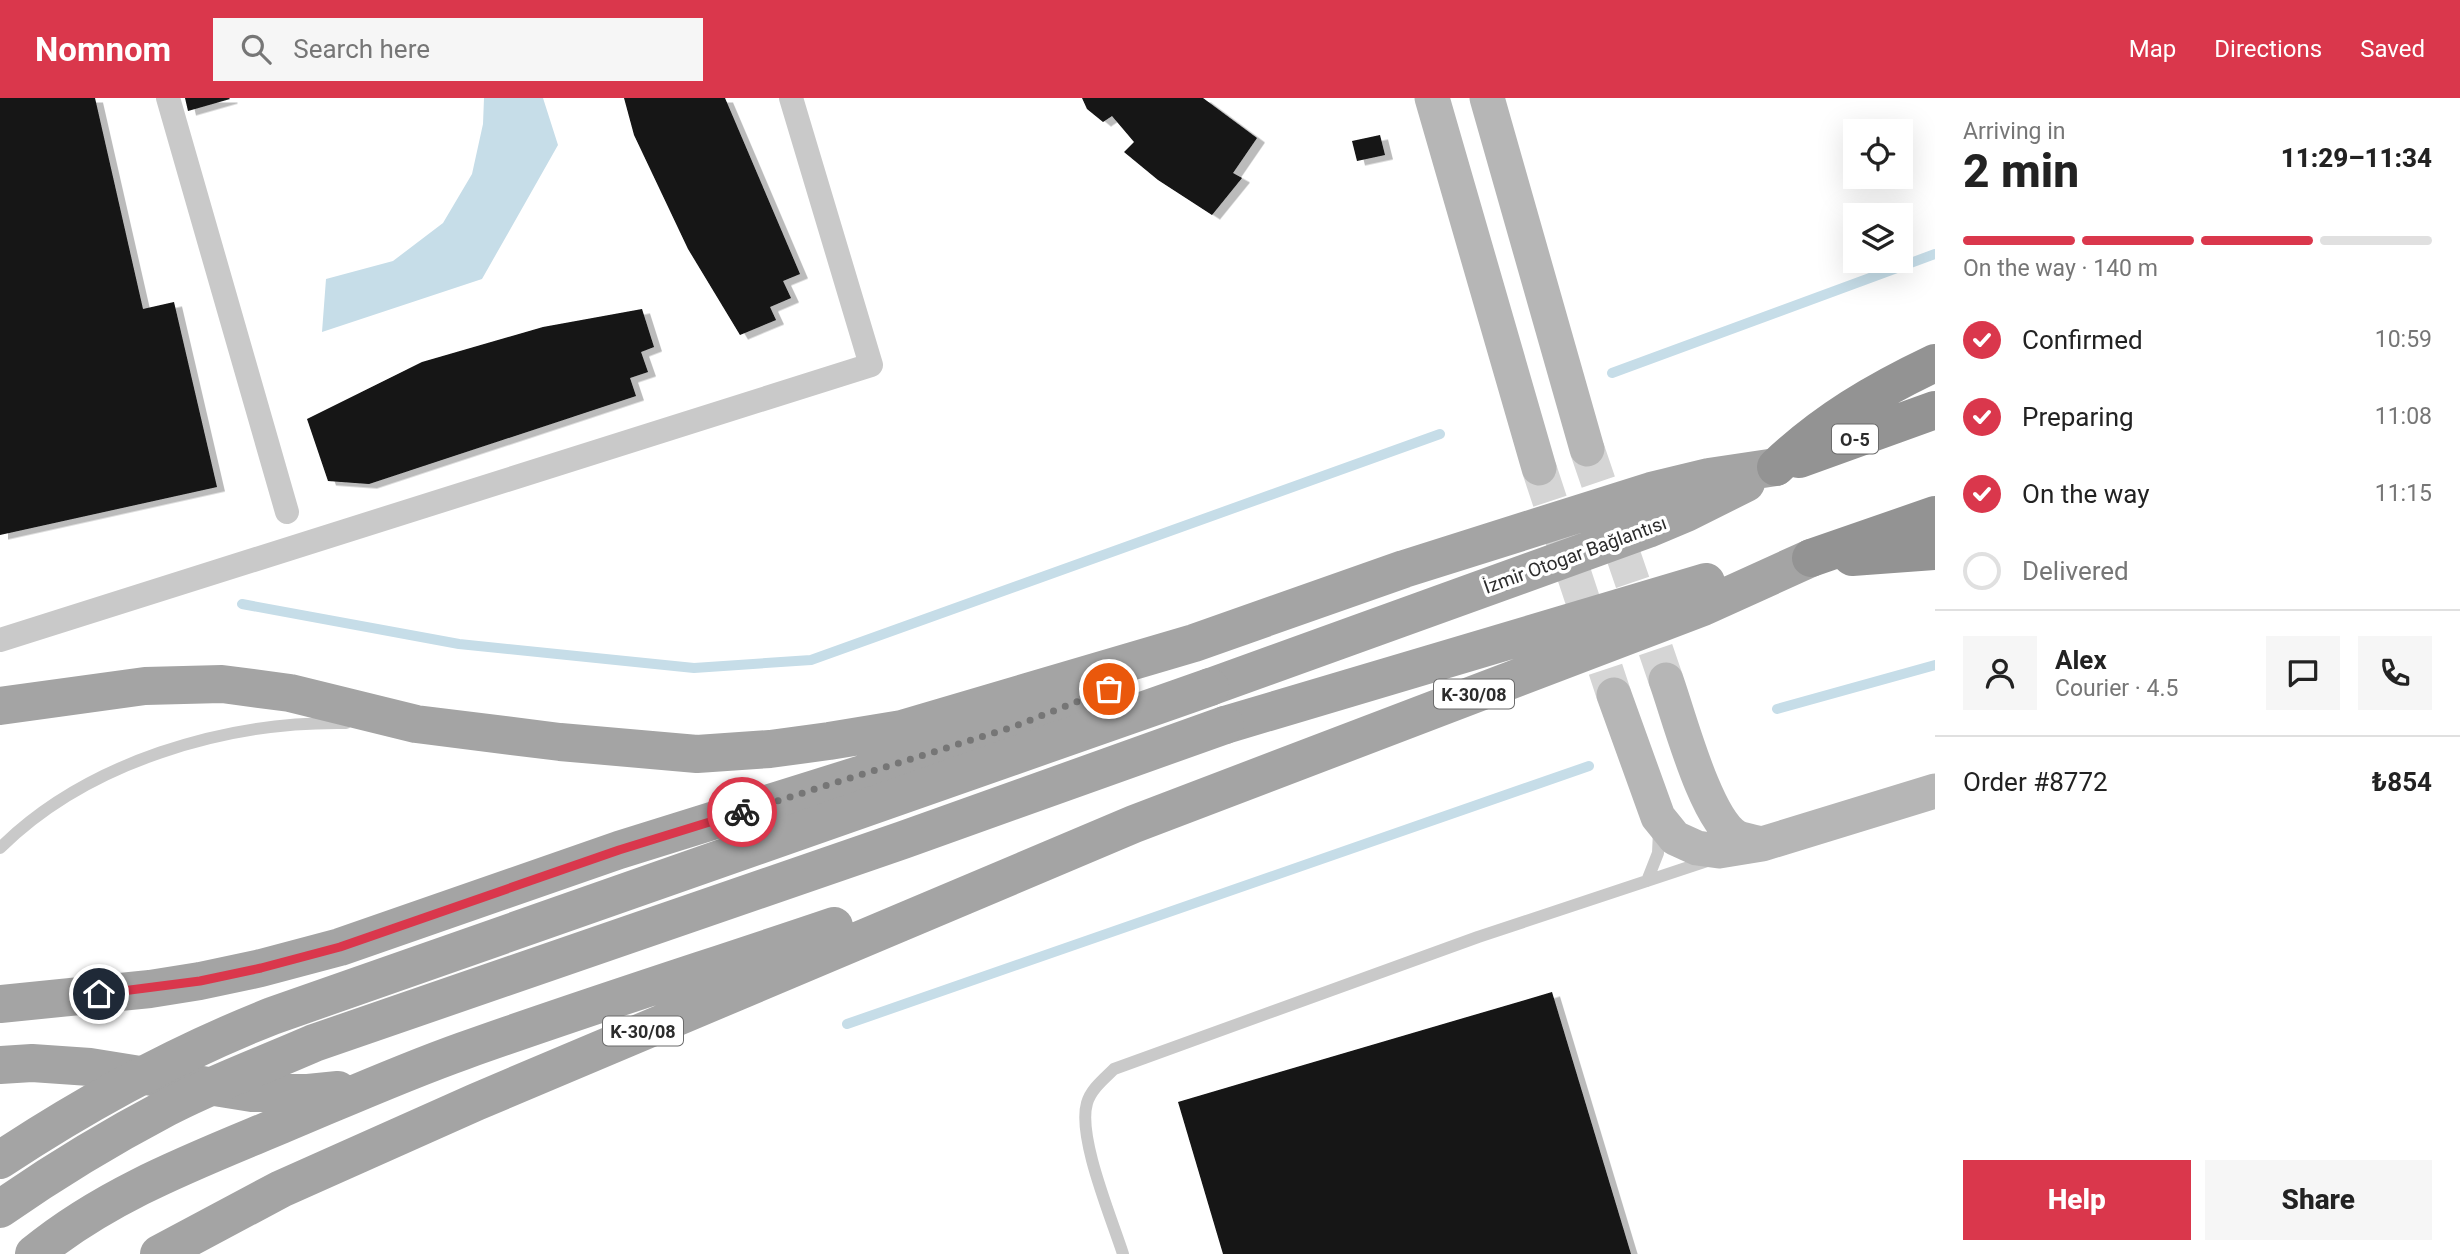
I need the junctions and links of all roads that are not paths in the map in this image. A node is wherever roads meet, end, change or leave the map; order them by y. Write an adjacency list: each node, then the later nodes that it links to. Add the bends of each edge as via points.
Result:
1 (168, 98): 10 (street)
2 (791, 98): 14 (street, via 871,365)
3 (1432, 98): 9 (main road)
4 (1487, 98): 7 (main road)
5 (1935, 363): 8 (highway, via 1849,408)
6 (1935, 410): 8 (highway, İzmir Otogar Bağlantısı / O-5)
7 (1587, 449)
8 (1776, 467): 15 (main road, via 1643,493 1404,569); 30 (main road, İzmir Otogar Bağlantısı, bridge, via 1648,529 263,1019 93,1102)
9 (1539, 468)
10 (287, 512)
11 (1935, 515): 13 (highway)
12 (1935, 551): 13 (highway, K-30/08)
13 (1811, 558): 22 (main road, K-30/08, via 1703,607); 31 (main road, bridge, via 1691,585 1225,724 314,1043 166,1108)
14 (0, 640)
15 (1194, 643): 19 (main road, via 902,729 770,749 696,754); 27 (main road, via 1091,698 1013,727 619,850 340,947 200,981)
16 (1666, 680): 23 (main road)
17 (1614, 695): 21 (main road)
18 (0, 706): 19 (main road, via 145,686 222,684 289,693)
19 (416, 724): 25 (lane, via 286,725 176,748 136,760 52,805)
20 (1935, 791): 24 (main road)
21 (1658, 817): 23 (main road, via 1675,838); 26 (lane, via 1658,853)
22 (1134, 824): 29 (main road, via 461,1052); 33 (main road, K-30/08, via 445,1116 281,1189)
23 (1706, 826): 24 (main road, via 1724,827 1736,837); 24 (main road, via 1719,851); 26 (lane, via 1683,860)
24 (1762, 844): 26 (lane)
25 (0, 848)
26 (1647, 881): 34 (lane, via 1465,941 1114,1069 1087,1103 1085,1130)
27 (13, 1003)
28 (16, 1064): 29 (main road, via 103,1068 252,1093)
29 (373, 1087): 32 (main road, via 150,1180 105,1204)
30 (0, 1160)
31 (0, 1209)
32 (34, 1254)
33 (159, 1254)
34 (1124, 1254)

